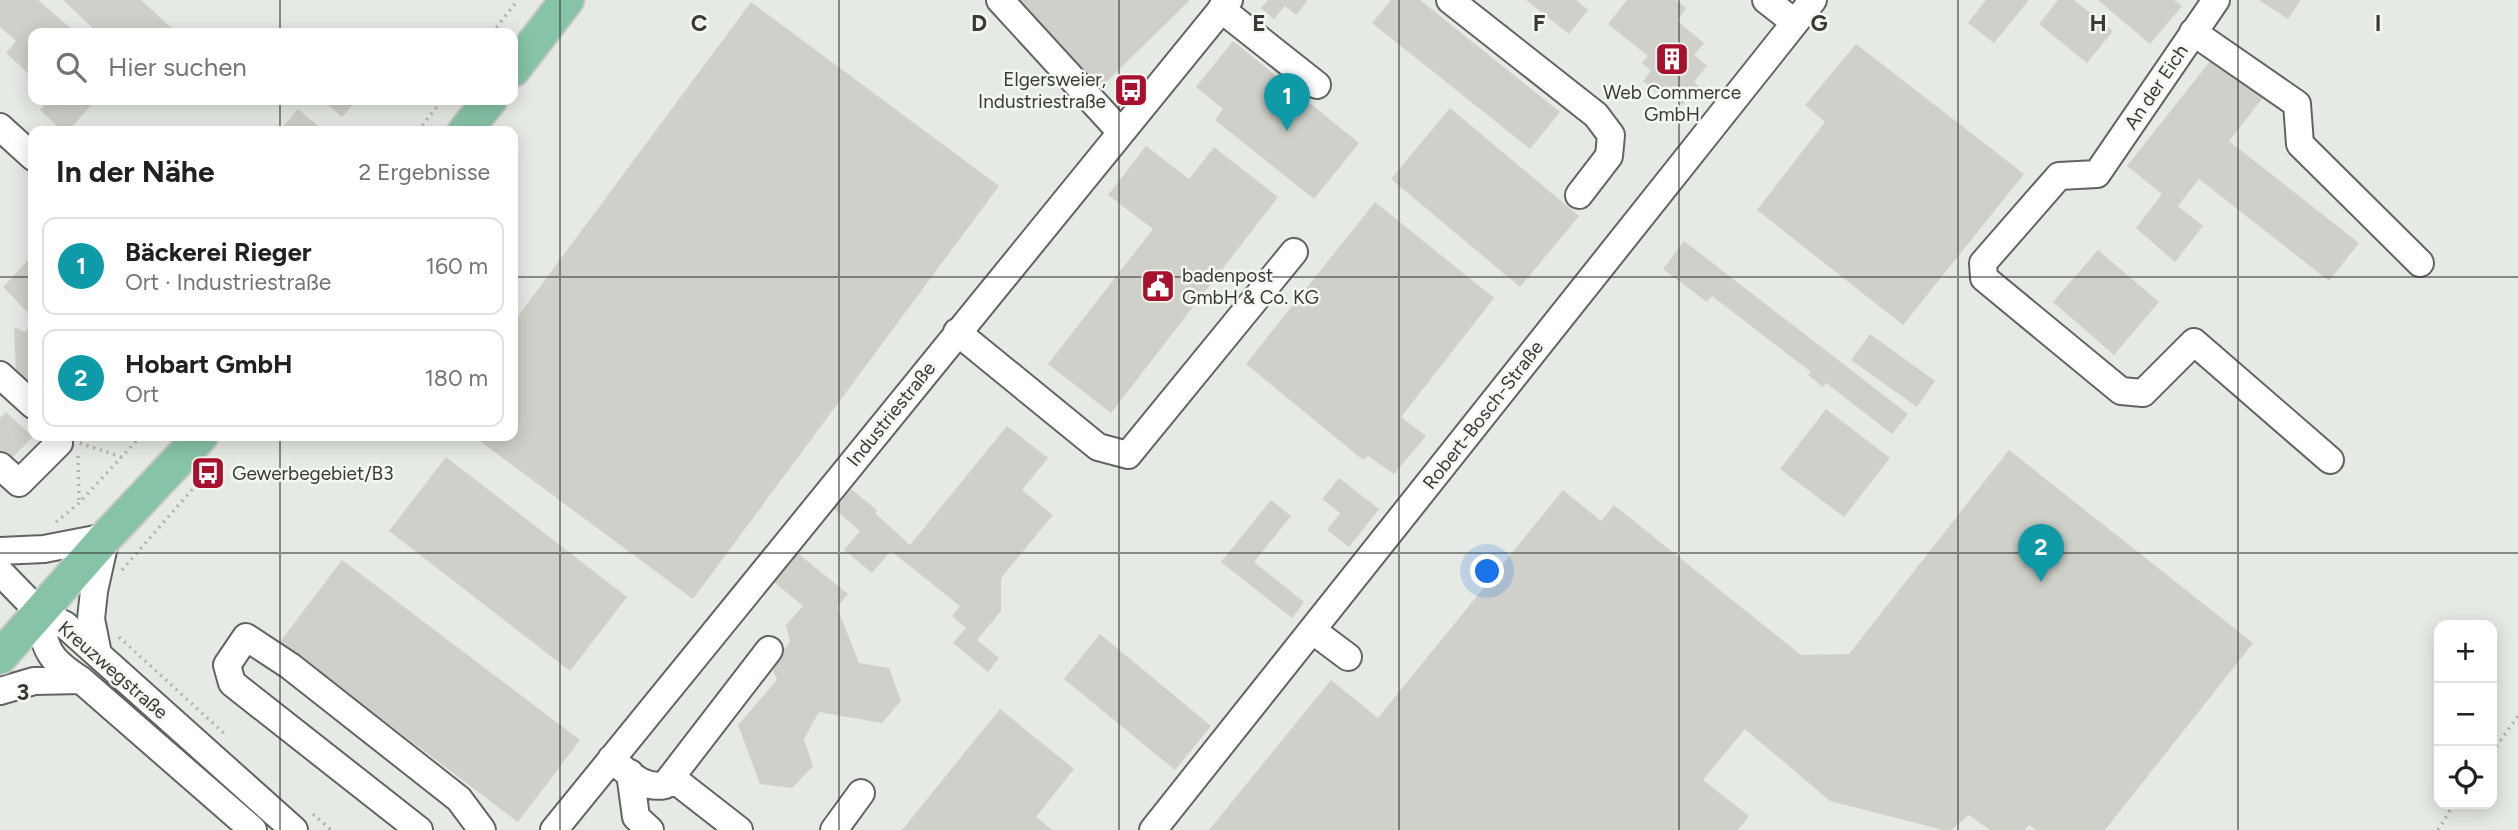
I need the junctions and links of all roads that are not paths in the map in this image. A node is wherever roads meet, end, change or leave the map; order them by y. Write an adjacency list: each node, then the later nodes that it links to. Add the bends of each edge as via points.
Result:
1 (567, 0): 10 (main road)
2 (1000, 0): 15 (street)
3 (1450, 0): 17 (street, via 1596,115 1611,135 1609,156)
4 (1766, 0): 8 (street)
5 (1813, 0): 8 (street, Robert-Bosch-Straße)
6 (2216, 0): 9 (street, An der Eich)
7 (1225, 5): 11 (street); 15 (street, Industriestraße)
8 (1794, 22): 31 (street, Robert-Bosch-Straße)
9 (2193, 32): 19 (street, via 2297,104 2300,144); 25 (street, An der Eich, via 2097,174 2059,176 1983,263 1984,278 2121,391 2143,393 2194,342)
10 (518, 64)
11 (1317, 85)
12 (486, 105): 13 (main road)
13 (469, 126)
14 (0, 127): 16 (street)
15 (1120, 131): 20 (street, Industriestraße)
16 (28, 152)
17 (1579, 195)
18 (1294, 252): 20 (street, via 1128,455 1098,447)
19 (2420, 263)
20 (957, 332): 38 (street, Industriestraße)
21 (0, 374): 22 (street)
22 (28, 400)
23 (64, 441): 26 (street, via 19,483)
24 (196, 441): 27 (main road)
25 (2330, 460)
26 (0, 466)
27 (106, 537): 28 (street); 30 (main road); 33 (street, via 91,619)
28 (0, 551)
29 (0, 572): 30 (street)
30 (38, 612): 33 (street, Kreuzwegstraße, via 65,625); 34 (main road); 36 (street, Kreuzwegstraße, via 44,645 64,669)
31 (1312, 630): 35 (street); 49 (street, Robert-Bosch-Straße)
32 (769, 650): 39 (street)
33 (98, 654): 41 (street, Kreuzwegstraße)
34 (0, 657)
35 (1348, 657)
36 (81, 680): 37 (street, via 34,681); 42 (street, Kreuzwegstraße)
37 (0, 691)
38 (620, 766): 39 (street, via 654,788); 45 (street, Industriestraße); 46 (street, via 636,817)
39 (671, 777): 47 (street)
40 (861, 793): 48 (street)
41 (302, 821)
42 (253, 830)
43 (419, 830): 44 (street, via 232,683 227,665 246,637 290,666 459,799)
44 (482, 830)
45 (554, 830)
46 (650, 830)
47 (739, 830)
48 (834, 830)
49 (1153, 830)

